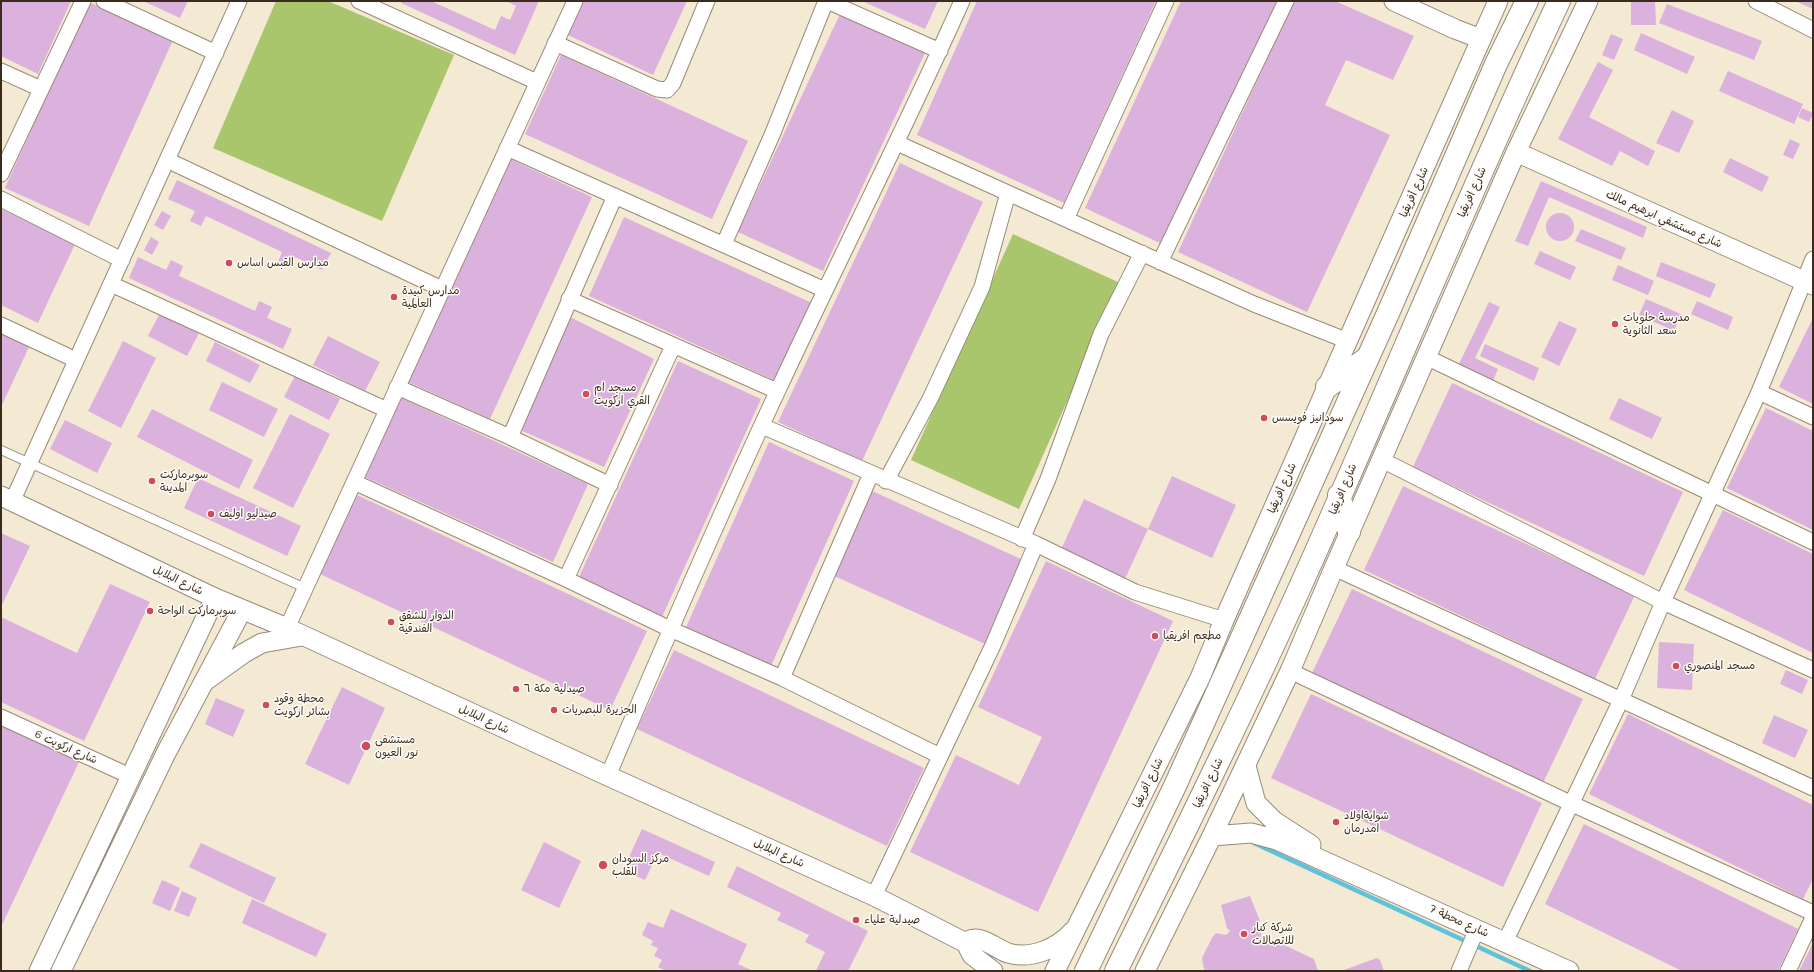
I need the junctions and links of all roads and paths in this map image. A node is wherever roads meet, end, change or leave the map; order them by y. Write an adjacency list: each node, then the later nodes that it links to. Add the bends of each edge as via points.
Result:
1 (83, 1): 24 (street)
2 (104, 1): 21 (street)
3 (239, 1): 21 (street)
4 (359, 1): 23 (street)
5 (575, 1): 19 (street)
6 (707, 1): 19 (street, via 673,83 667,90 657,89)
7 (827, 1): 20 (street); 34 (street, via 772,136)
8 (962, 1): 20 (street)
9 (1166, 1): 33 (street)
10 (1286, 1): 38 (street)
11 (1394, 1): 18 (street, via 1455,30)
12 (1498, 1): 18 (street, شارع أفريقيا)
13 (1527, 1): 48 (highway, via 1496,64 1390,311)
14 (1559, 1): 66 (highway, شارع افريقيا, via 1508,109)
15 (1588, 1): 27 (street)
16 (1756, 1): 17 (street)
17 (1813, 30)
18 (1481, 39): 45 (street, شارع أفريقيا)
19 (556, 43): 23 (street)
20 (940, 51): 25 (street)
21 (216, 53): 28 (street)
22 (1, 71): 24 (street)
23 (537, 82): 26 (street)
24 (41, 89): 29 (street)
25 (897, 143): 30 (street); 42 (street)
26 (507, 148): 31 (street); 41 (street)
27 (1516, 152): 39 (street, شارع مستشفي ابرهيم مالك); 47 (street)
28 (167, 160): 37 (street); 41 (street)
29 (1, 174)
30 (1008, 193): 33 (street); 62 (street, via 982,287 930,399)
31 (615, 196): 34 (street); 43 (street)
32 (1, 199): 37 (street)
33 (1066, 219): 35 (street)
34 (724, 244): 42 (street)
35 (1142, 253): 38 (street); 69 (street, via 1101,334 1048,479)
36 (1813, 259): 39 (street)
37 (122, 260): 40 (street)
38 (1160, 262): 45 (street, via 1254,304)
39 (1808, 283): 53 (street)
40 (111, 284): 49 (street); 54 (street)
41 (442, 289): 50 (street)
42 (825, 290): 52 (street)
43 (569, 299): 46 (street); 57 (street)
44 (1, 325): 49 (street)
45 (1348, 341): 51 (street, شارع أفريقيا)
46 (673, 346): 52 (street); 64 (street)
47 (1426, 357): 59 (street); 65 (street)
48 (1367, 358): 51 (highway); 106 (highway, via 1174,788)
49 (76, 360): 60 (street)
50 (397, 387): 54 (street); 57 (street)
51 (1327, 387): 78 (street, شارع أفريقيا)
52 (777, 391): 56 (street)
53 (1759, 392): 55 (street); 65 (street)
54 (388, 410): 63 (street)
55 (1813, 417)
56 (762, 426): 61 (street); 79 (street)
57 (510, 437): 64 (street)
58 (1, 450): 60 (lane)
59 (1382, 460): 68 (street); 76 (street)
60 (29, 463): 67 (street); 74 (lane)
61 (871, 474): 62 (street); 83 (street)
62 (886, 481): 69 (street)
63 (354, 482): 73 (street); 74 (street)
64 (610, 485): 73 (street)
65 (1712, 494): 70 (street); 76 (street)
66 (1339, 495): 68 (highway); 107 (highway, شارع افريقيا, via 1242,714)
67 (6, 499): 75 (street, شارع البلابل)
68 (1349, 532): 72 (street)
69 (1022, 538): 71 (street)
70 (1813, 542)
71 (1036, 544): 78 (street, via 1136,592); 87 (street, via 994,645)
72 (1334, 568): 82 (street); 85 (street)
73 (566, 579): 79 (street)
74 (305, 588): 80 (street)
75 (215, 598): 77 (street, شارع البلابل); 90 (street)
76 (1663, 602): 81 (street); 85 (street)
77 (242, 610): 80 (street, شارع البلابل); 84 (street)
78 (1224, 620): 98 (street, شارع أفريقيا, via 1200,678)
79 (670, 629): 83 (street); 89 (street)
80 (295, 632): 84 (street, via 262,643); 89 (street, شارع البلابل)
81 (1813, 670)
82 (1290, 671): 88 (street); 92 (street)
83 (782, 678): 87 (street)
84 (202, 683): 103 (street)
85 (1621, 700): 91 (street); 92 (street)
86 (1, 717): 90 (street, شارع اركويت 6)
87 (940, 756): 95 (street)
88 (1246, 766): 93 (street); 94 (street, via 1256,802 1263,812)
89 (608, 776): 95 (street, شارع البلابل)
90 (132, 777): 102 (street)
91 (1813, 788)
92 (1570, 803): 96 (street); 100 (street)
93 (1212, 836): 94 (street, via 1251,833 1263,835); 108 (street)
94 (1348, 871): 99 (street, شارع محطة 7)
95 (874, 896): 101 (street, شارع البلابل)
96 (1813, 913)
97 (1813, 918): 111 (street)
98 (1077, 927): 101 (street, via 1063,941 1036,953 1008,953 975,938); 105 (street, شارع أفريقيا)
99 (1477, 929): 100 (street, شارع محطة 7); 109 (street)
100 (1505, 942): 110 (street, شارع محطة 7)
101 (966, 943): 104 (street, شارع البلابل, via 972,955)
102 (40, 971)
103 (60, 971)
104 (993, 971)
105 (1055, 971)
106 (1086, 971)
107 (1116, 971)
108 (1145, 971)
109 (1459, 971)
110 (1569, 971)
111 (1788, 971)

